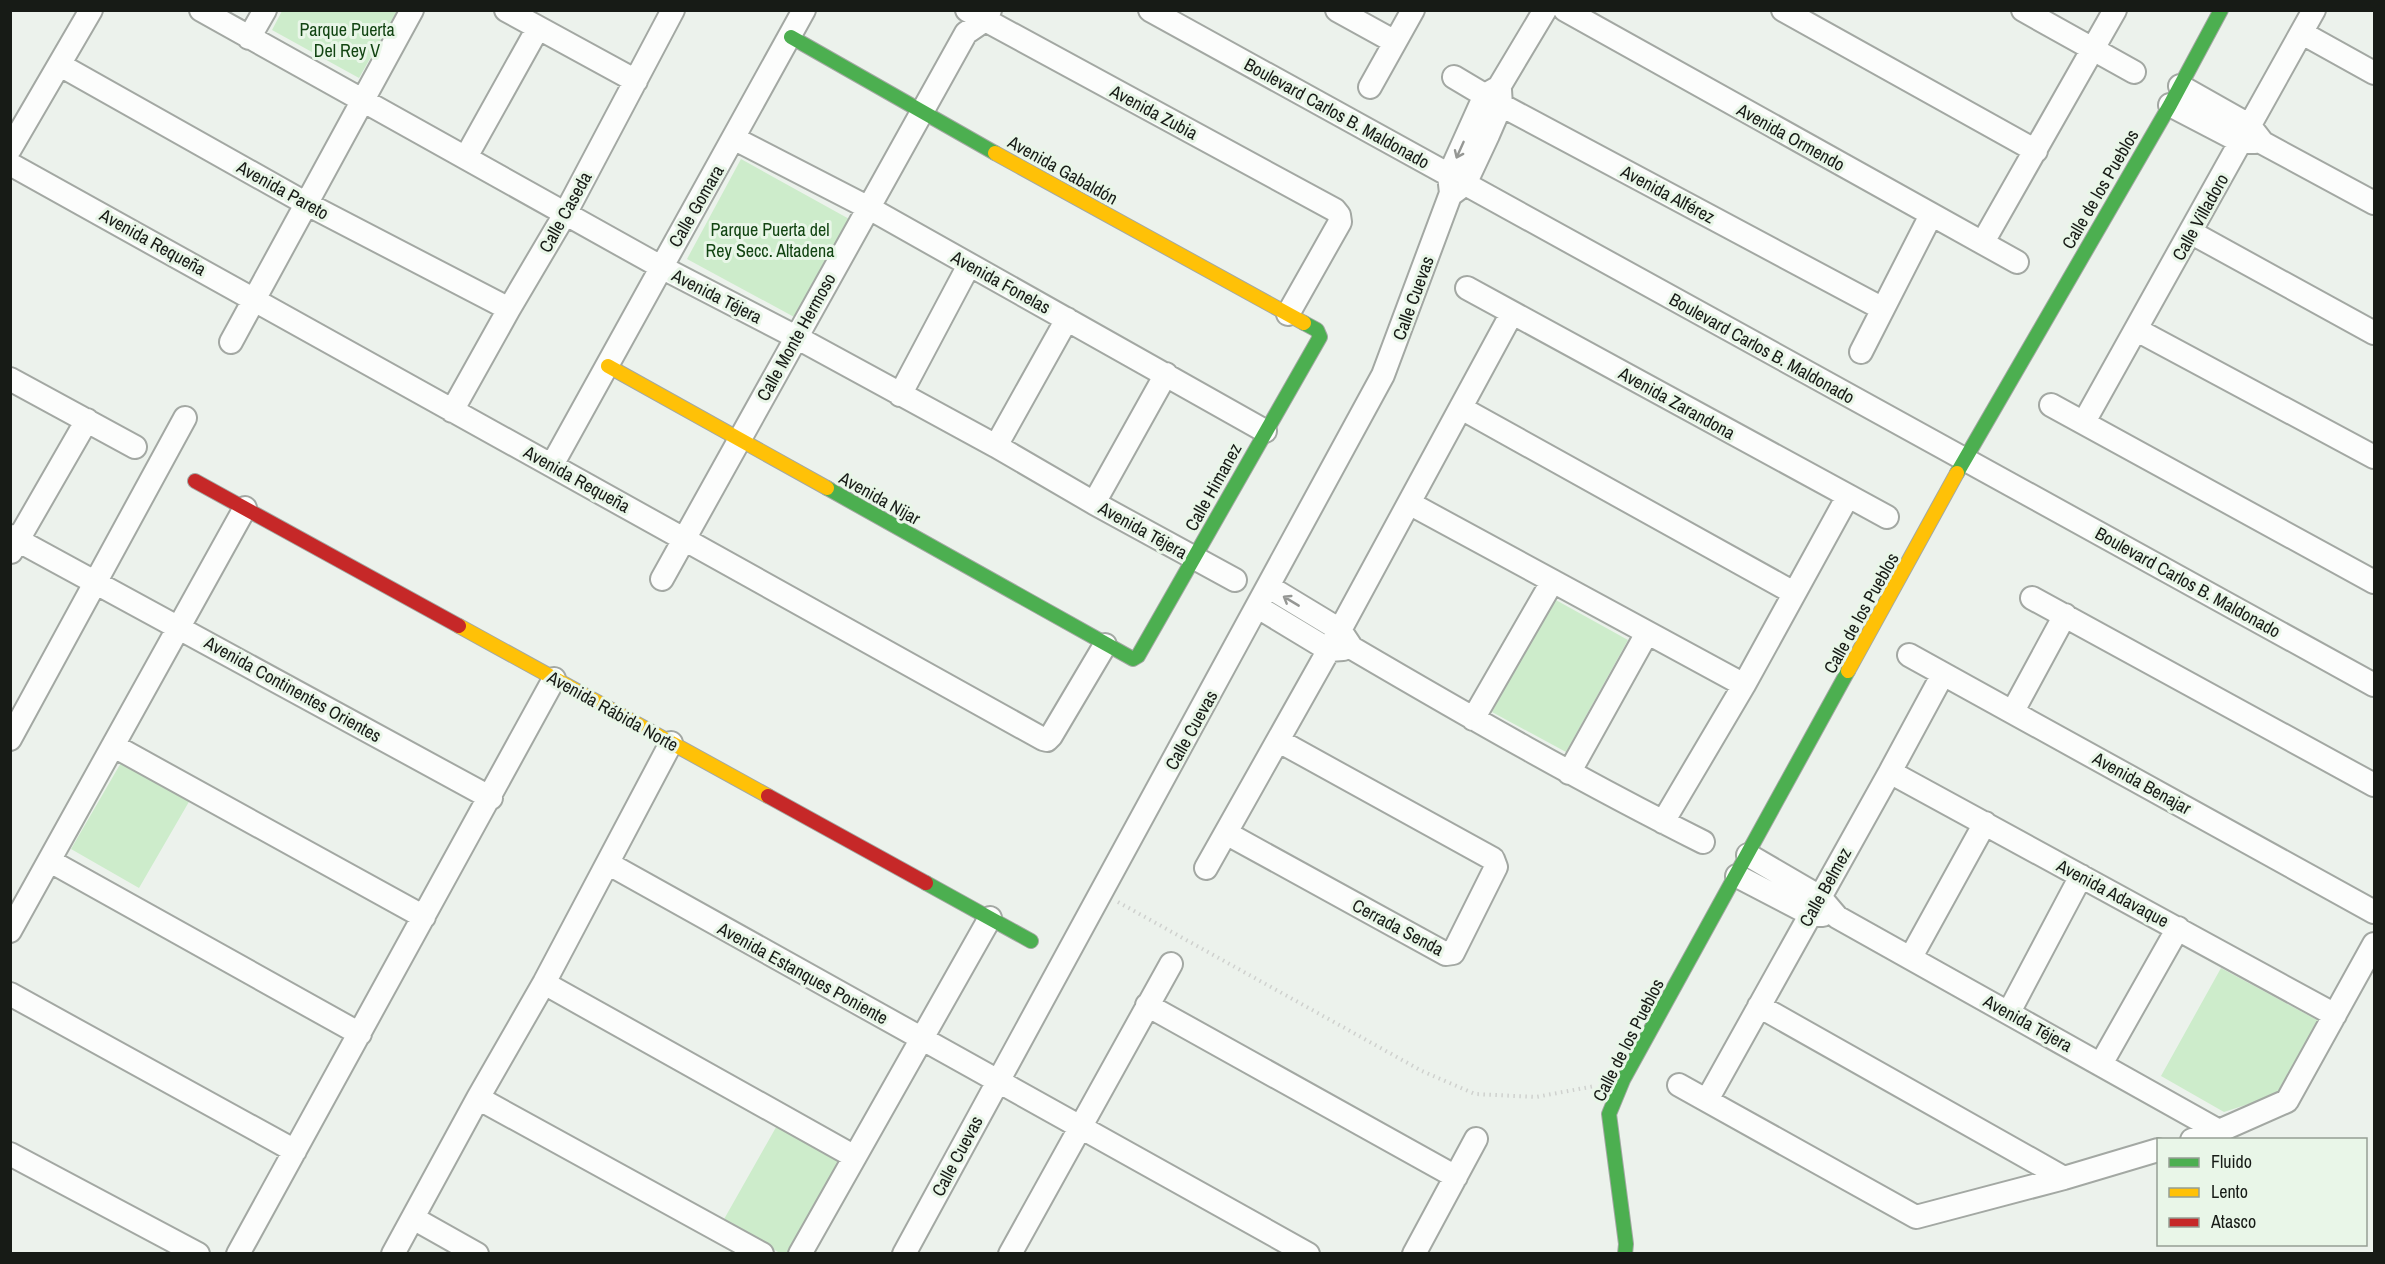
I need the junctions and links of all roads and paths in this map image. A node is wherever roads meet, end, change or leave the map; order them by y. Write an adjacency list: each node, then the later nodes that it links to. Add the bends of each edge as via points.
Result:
1 (91, 10): 25 (street)
2 (201, 10): 21 (street, Avenida Téjera)
3 (265, 10): 21 (street)
4 (412, 10): 33 (street)
5 (506, 10): 19 (street)
6 (672, 10): 29 (street, Calle Caseda)
7 (804, 10): 22 (street, Calle Gomara)
8 (1150, 10): 41 (street, Boulevard Carlos B. Maldonado)
9 (1337, 10): 23 (street)
10 (1413, 10): 23 (street)
11 (1545, 10): 32 (street, Calle Cuevas)
12 (1565, 10): 46 (street, Avenida Ormendo)
13 (1783, 10): 38 (street)
14 (2023, 10): 24 (street)
15 (2115, 10): 24 (street)
16 (2221, 10): 31 (street, Calle de los Pueblos)
17 (2314, 10): 20 (street, Calle Villadoro)
18 (975, 17): 34 (street, Calle Monte Hermoso); 57 (street, Avenida Zubia, via 1340,215 1340,222)
19 (538, 28): 29 (street); 39 (street)
20 (2302, 33): 27 (street); 35 (street, Calle Villadoro)
21 (249, 38): 33 (street, Avenida Téjera)
22 (791, 38): 34 (street, Avenida Gabaldón); 36 (street, Calle Gomara)
23 (1395, 42): 30 (street)
24 (2094, 49): 26 (street); 38 (street)
25 (60, 66): 37 (street); 43 (street, Avenida Pareto)
26 (2134, 72)
27 (2374, 73)
28 (1454, 77): 32 (street, Avenida Alférez)
29 (636, 81): 45 (street, Calle Caseda)
30 (1370, 87)
31 (2175, 95): 35 (street); 80 (street, Calle de los Pueblos)
32 (1495, 96): 41 (street, Calle Cuevas); 55 (street, Avenida Alférez)
33 (363, 99): 39 (street, Avenida Téjera); 43 (street)
34 (921, 113): 44 (street, Calle Monte Hermoso); 57 (street, Avenida Gabaldón)
35 (2251, 136): 42 (street); 47 (street, Calle Villadoro)
36 (735, 139): 44 (street, Avenida Fonelas); 51 (street, Calle Gomara)
37 (10, 149)
38 (2036, 151): 48 (street)
39 (466, 157): 45 (street, Avenida Téjera)
40 (10, 164): 53 (street, Avenida Requeña)
41 (1455, 184): 80 (street, Boulevard Carlos B. Maldonado); 97 (street, Calle Cuevas, via 1383,375)
42 (2374, 203)
43 (307, 204): 53 (street); 54 (street, Avenida Pareto)
44 (869, 208): 50 (street, Avenida Fonelas); 62 (street, Calle Monte Hermoso)
45 (565, 214): 51 (street, Avenida Téjera); 54 (street, Calle Caseda)
46 (1931, 215): 48 (street, Avenida Ormendo); 55 (street)
47 (2192, 233): 59 (street, Calle Villadoro); 61 (street)
48 (1983, 242): 49 (street, Avenida Ormendo)
49 (2017, 262)
50 (969, 265): 58 (street, Avenida Fonelas); 68 (street)
51 (661, 267): 62 (street, Avenida Téjera); 65 (street, Calle Gomara)
52 (1467, 288): 56 (street, Avenida Zarandona)
53 (255, 298): 63 (street); 71 (street, Avenida Requeña)
54 (509, 309): 71 (street, Calle Caseda)
55 (1883, 309): 64 (street)
56 (1512, 313): 70 (street); 83 (street, Avenida Zarandona)
57 (1288, 314): 60 (street, Avenida Gabaldón)
58 (1067, 319): 66 (street, Avenida Fonelas); 77 (street)
59 (2137, 330): 74 (street, Calle Villadoro); 79 (street)
60 (1320, 332): 75 (street, Calle Himanez)
61 (2374, 333)
62 (796, 338): 68 (street, Avenida Téjera); 76 (street, Calle Monte Hermoso)
63 (231, 342)
64 (1861, 352)
65 (608, 366): 76 (street, Avenida Nijar); 81 (street, Calle Gomara)
66 (1166, 374): 75 (street, Avenida Fonelas); 84 (street)
67 (10, 379): 73 (street)
68 (900, 394): 77 (street, Avenida Téjera)
69 (2051, 405): 74 (street)
70 (1461, 408): 85 (street); 96 (street)
71 (452, 411): 81 (street, Avenida Requeña)
72 (185, 418): 93 (street)
73 (87, 420): 78 (street); 89 (street)
74 (2084, 422): 95 (street)
75 (1265, 431): 90 (street, Calle Himanez)
76 (739, 439): 88 (street, Calle Monte Hermoso); 103 (street, Avenida Nijar)
77 (996, 446): 84 (street, Avenida Téjera)
78 (135, 447)
79 (2374, 457)
80 (1965, 459): 109 (street, Boulevard Carlos B. Maldonado); 124 (street, Calle de los Pueblos)
81 (552, 465): 88 (street, Avenida Requeña)
82 (195, 481): 86 (street, Avenida Rábida Norte)
83 (1848, 496): 87 (street, Avenida Zarandona); 96 (street)
84 (1094, 503): 90 (street, Avenida Téjera)
85 (1409, 503): 94 (street); 102 (street)
86 (245, 508): 100 (street); 107 (street, Avenida Rábida Norte)
87 (1887, 517)
88 (684, 538): 91 (street, Calle Monte Hermoso); 103 (street, Avenida Requeña, via 1043,739 1051,736)
89 (13, 543): 93 (street, Avenida Continentes Orientes)
90 (1194, 558): 92 (street, Avenida Téjera); 105 (street, Calle Himanez)
91 (662, 579)
92 (1235, 580)
93 (95, 582): 100 (street, Avenida Continentes Orientes); 112 (street)
94 (1552, 582): 101 (street); 111 (street)
95 (2374, 582)
96 (1794, 593): 108 (street)
97 (1264, 597): 102 (street); 130 (street, Calle Cuevas)
98 (2032, 598): 99 (street)
99 (2065, 615): 110 (street); 118 (street)
100 (180, 627): 115 (street); 119 (street, Avenida Continentes Orientes)
101 (1647, 633): 108 (street); 117 (street)
102 (1341, 643): 111 (street); 113 (street)
103 (1105, 645): 105 (street, Avenida Nijar)
104 (1909, 655): 106 (street, Avenida Benajar)
105 (1136, 659)
106 (1943, 674): 110 (street, Avenida Benajar); 116 (street, Calle Belmez)
107 (555, 679): 114 (street, Avenida Rábida Norte); 119 (street)
108 (1744, 685): 120 (street)
109 (2374, 685)
110 (2013, 711): 132 (street, Avenida Benajar)
111 (1473, 719): 117 (street)
112 (10, 739)
113 (1279, 741): 122 (street); 122 (street, Cerrada Senda, via 1493,859 1496,867 1453,953 1446,954)
114 (671, 743): 126 (street); 134 (street, Avenida Rábida Norte)
115 (114, 746): 125 (street); 133 (street)
116 (1890, 772): 121 (street, Avenida Adavaque); 131 (street, Calle Belmez)
117 (1569, 773): 120 (street)
118 (2374, 785)
119 (490, 798): 133 (street)
120 (1663, 822): 123 (street)
121 (1984, 823): 129 (street, Avenida Adavaque); 139 (street)
122 (1226, 833): 127 (street)
123 (1702, 842)
124 (1748, 855): 128 (street, Calle de los Pueblos); 131 (street, Avenida Téjera)
125 (50, 861): 136 (street); 147 (street)
126 (609, 864): 141 (street); 148 (street, Avenida Estanques Poniente)
127 (1206, 868)
128 (1737, 876): 131 (street, Avenida Téjera); 151 (street, Calle de los Pueblos)
129 (2081, 876): 135 (street, Avenida Adavaque); 145 (street)
130 (1101, 893): 150 (street, Calle Cuevas); 151 (path, via 1422,1071 1475,1095 1536,1097)
131 (1815, 906): 139 (street, Avenida Téjera); 144 (street, Calle Belmez)
132 (2374, 912)
133 (424, 917): 147 (street)
134 (990, 918): 137 (street, Avenida Rábida Norte); 148 (street)
135 (2178, 928): 146 (street, Avenida Adavaque); 149 (street)
136 (10, 931)
137 (1031, 941)
138 (2374, 944): 146 (street)
139 (1911, 957): 145 (street, Avenida Téjera)
140 (1171, 964): 143 (street)
141 (544, 983): 153 (street); 162 (street)
142 (10, 994): 160 (street)
143 (1147, 1005): 155 (street); 163 (street)
144 (1758, 1006): 154 (street, Calle Belmez); 164 (street)
145 (2009, 1012): 149 (street, Avenida Téjera)
146 (2335, 1015): 156 (street, via 2291,1096 2283,1104)
147 (360, 1034): 160 (street)
148 (922, 1039): 150 (street, Avenida Estanques Poniente); 162 (street)
149 (2101, 1064): 156 (street, Avenida Téjera)
150 (999, 1079): 155 (street, Avenida Estanques Poniente); 173 (street, Calle Cuevas)
151 (1623, 1080): 176 (street, Calle de los Pueblos, via 1609,1114)
152 (1679, 1086): 154 (street)
153 (478, 1098): 165 (street); 171 (street)
154 (1707, 1100): 164 (street, via 1910,1216)
155 (1081, 1126): 166 (street); 174 (street, Avenida Estanques Poniente)
156 (2219, 1131): 157 (street)
157 (2198, 1138)
158 (1476, 1140): 163 (street)
159 (2157, 1150): 164 (street)
160 (295, 1151): 168 (street)
161 (10, 1154): 167 (street)
162 (855, 1157): 172 (street)
163 (1456, 1177): 175 (street)
164 (2064, 1178)
165 (413, 1218): 169 (street); 170 (street)
166 (1019, 1250)
167 (198, 1254)
168 (238, 1254)
169 (393, 1254)
170 (477, 1254)
171 (762, 1254)
172 (800, 1254)
173 (904, 1254)
174 (1308, 1254)
175 (1414, 1254)
176 (1625, 1254)

